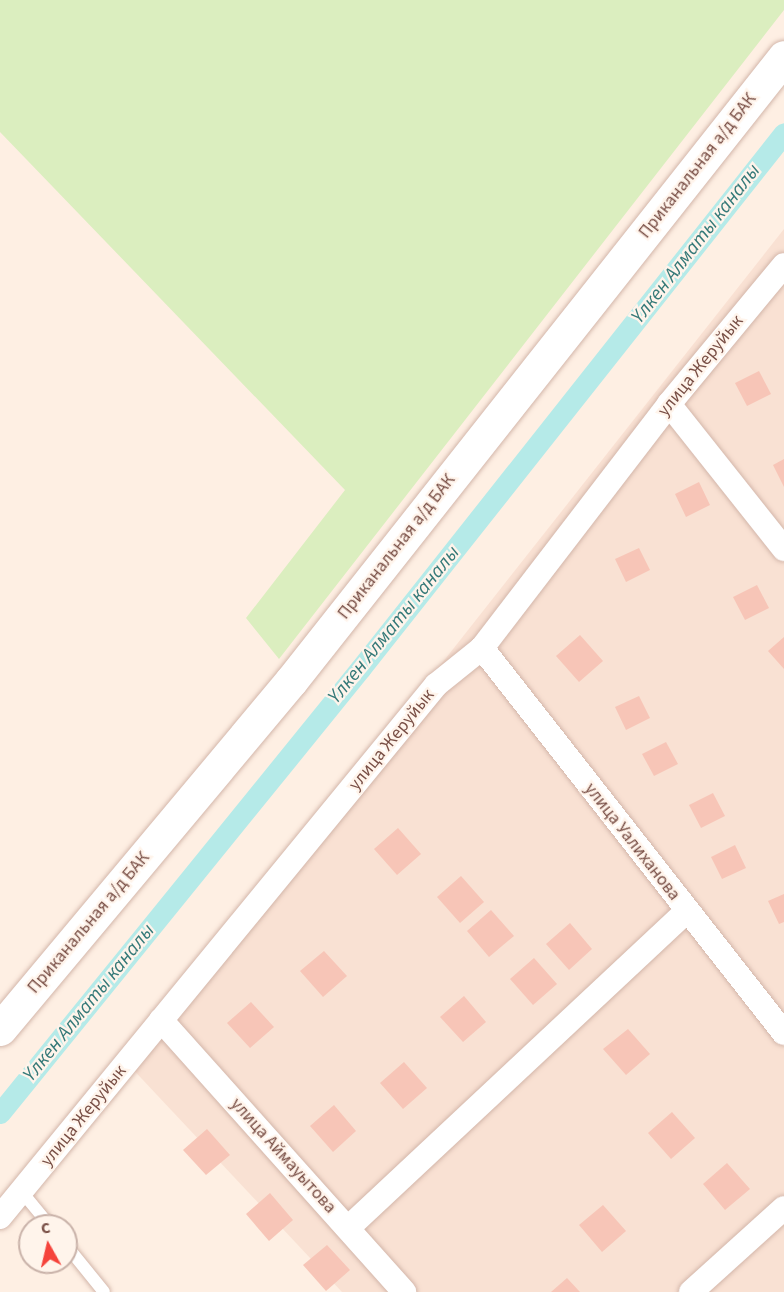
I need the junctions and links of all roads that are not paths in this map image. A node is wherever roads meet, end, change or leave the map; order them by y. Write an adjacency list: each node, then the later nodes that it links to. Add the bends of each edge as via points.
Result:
1 (784, 57): 8 (street, Приканальная а/д БАК, via 291,681)
2 (784, 265): 3 (street, улица Жеруйык)
3 (669, 405): 4 (street); 5 (street, улица Жеруйык)
4 (784, 549)
5 (482, 648): 6 (street, улица Уалиханова); 7 (street, улица Жеруйык, via 436,685)
6 (686, 912): 9 (street, улица Уалиханова); 14 (street)
7 (161, 1020): 10 (street, улица Жеруйык); 14 (street, улица Аймауытова)
8 (0, 1029)
9 (784, 1033)
10 (22, 1192): 12 (lane); 13 (street, улица Жеруйык)
11 (784, 1208): 18 (street)
12 (40, 1214)
13 (0, 1217)
14 (348, 1228): 17 (street, улица Аймауытова)
15 (78, 1260): 16 (lane)
16 (104, 1292)
17 (404, 1292)
18 (692, 1292)

